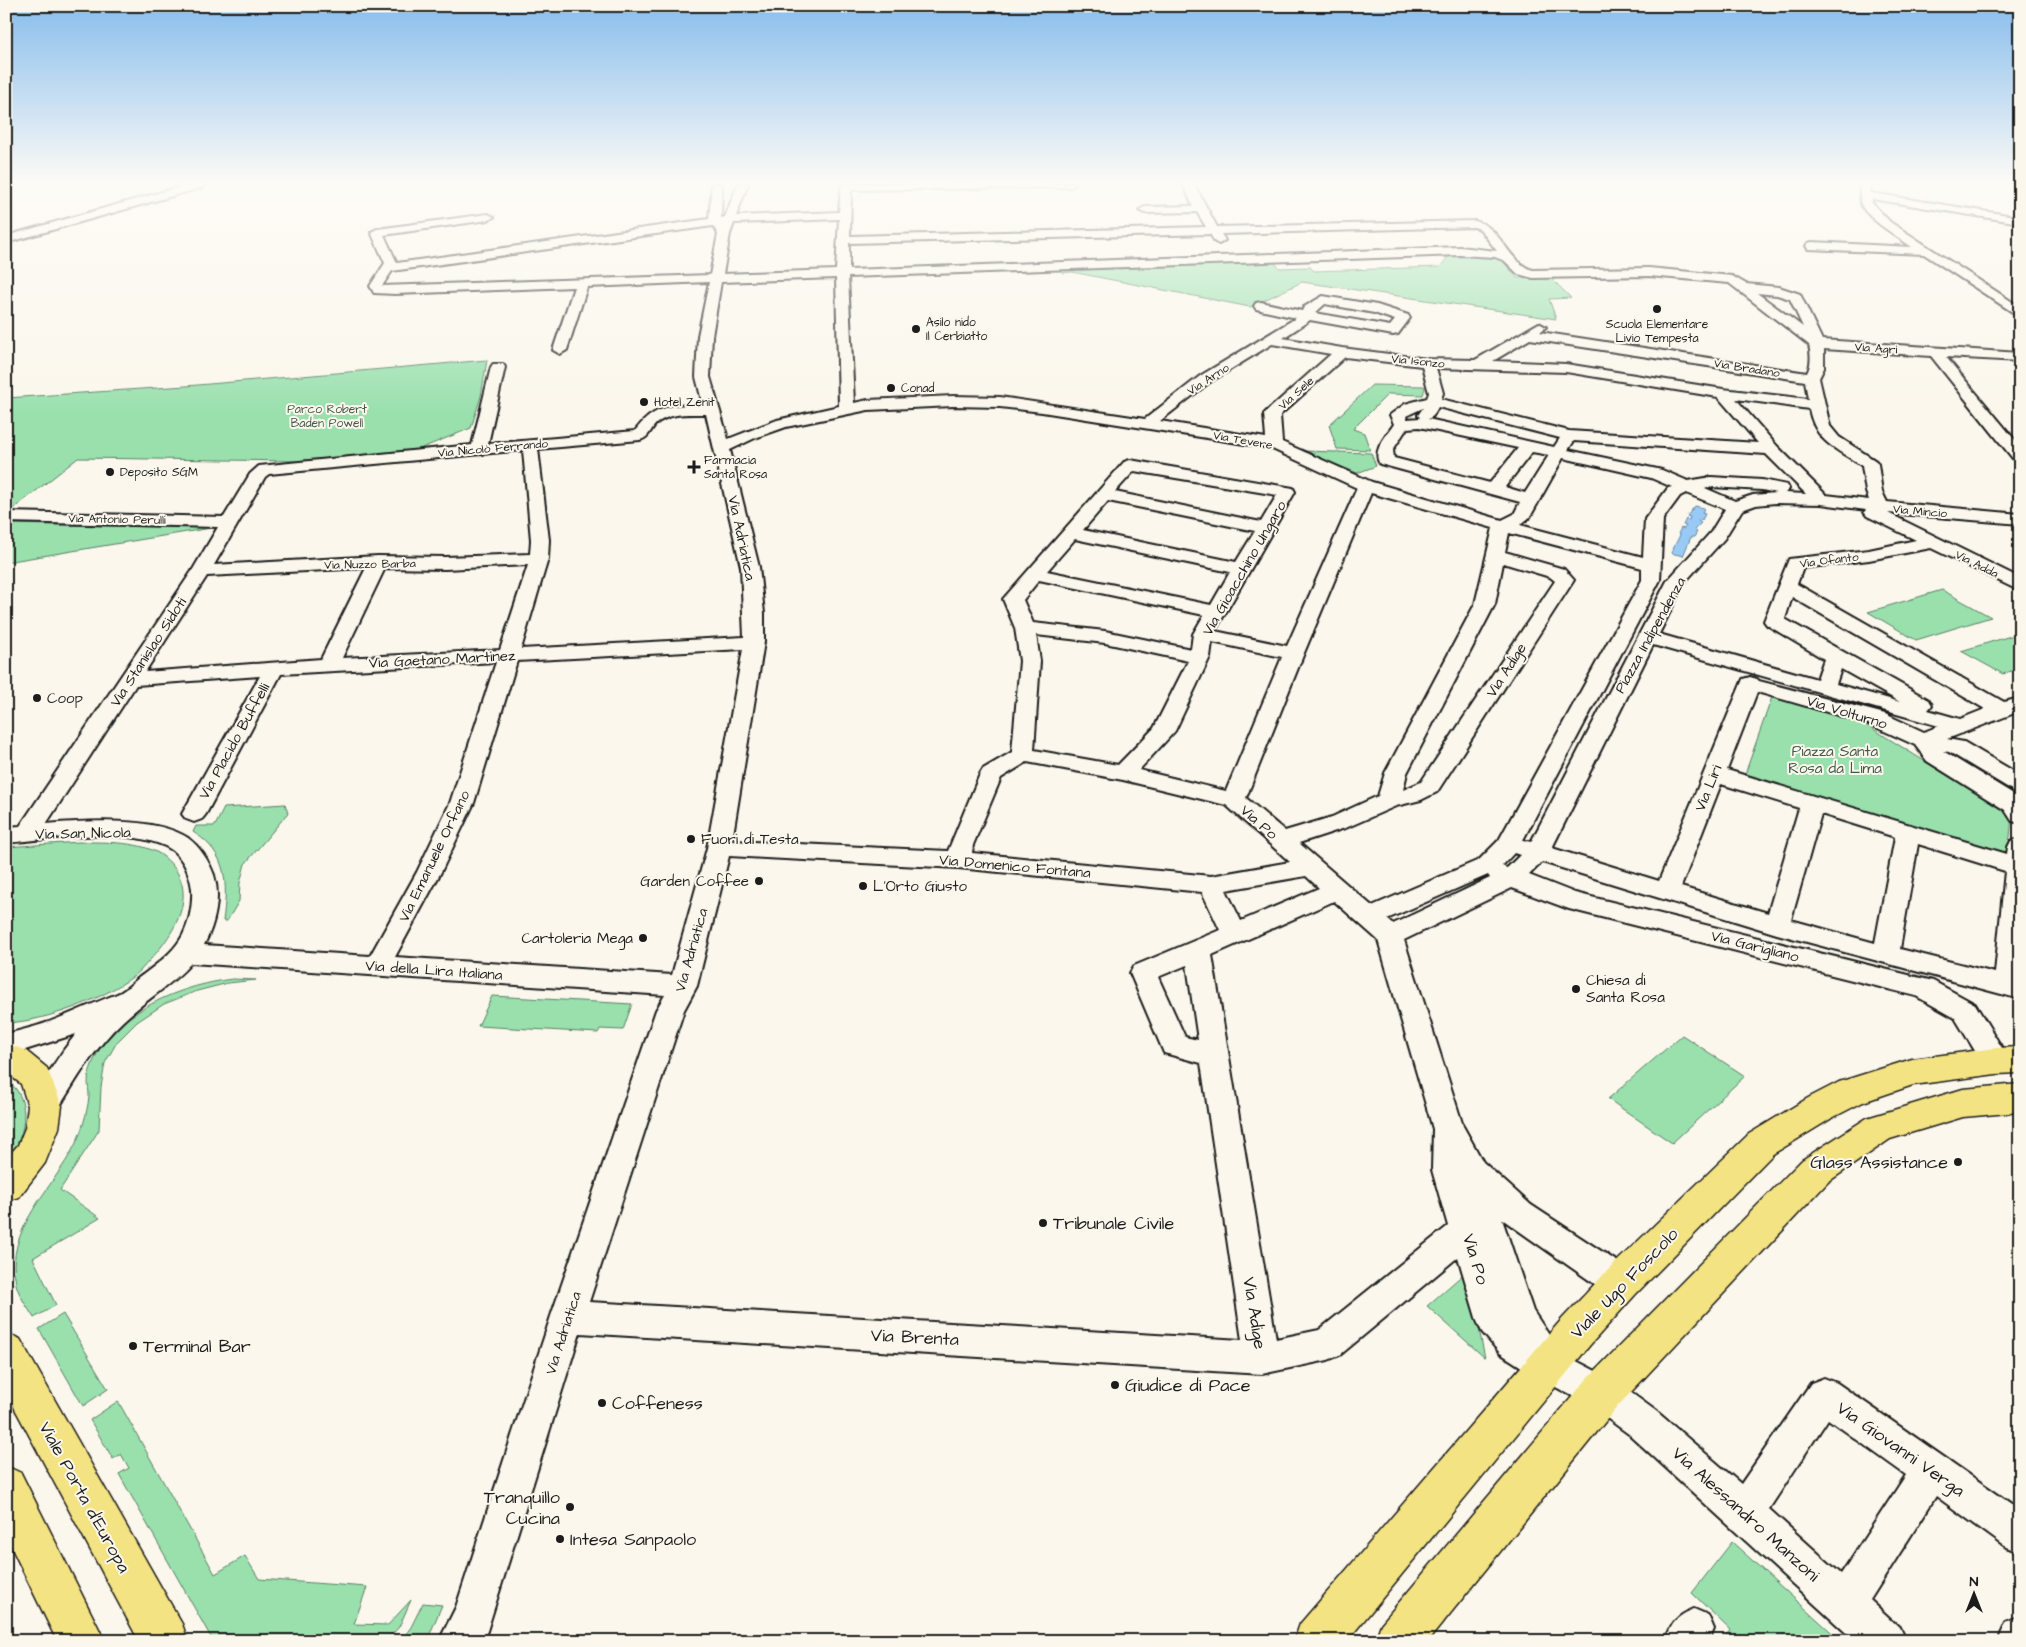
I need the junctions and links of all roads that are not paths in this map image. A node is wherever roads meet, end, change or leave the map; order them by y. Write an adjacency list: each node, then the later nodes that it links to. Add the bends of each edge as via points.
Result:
1 (390, 261): 8 (street)
2 (438, 261): 8 (street)
3 (720, 261): 10 (street, Via Adriatica)
4 (842, 261): 9 (street)
5 (1156, 261): 9 (street)
6 (1511, 261): 12 (street, via 1522,271 1533,274 1649,272 1732,280)
7 (1941, 261): 14 (street)
8 (388, 268): 11 (street, via 376,286 379,290)
9 (842, 273): 10 (street); 31 (street)
10 (717, 278): 11 (street); 32 (street, Via Adriatica, via 705,336 703,377)
11 (582, 283): 18 (street)
12 (1743, 288): 17 (street); 17 (street, via 1779,291 1796,297)
13 (1261, 306): 15 (street)
14 (2020, 313)
15 (1308, 316): 15 (street, Via Arno, via 1393,332 1403,318 1377,308 1323,300 1309,310); 16 (street, Via Arno)
16 (1272, 340): 19 (street, Via Isonzo); 35 (street, Via Arno, via 1225,366 1169,404)
17 (1817, 344): 21 (street, Via Agri); 27 (street, via 1818,370)
18 (560, 350)
19 (1342, 352): 23 (street, Via Isonzo); 40 (street, Via Sele, via 1272,414)
20 (1498, 352): 24 (street, Via Bradano); 26 (street, Via Isonzo); 27 (street, Via Bradano, via 1533,330)
21 (1935, 352): 22 (street, Via Agri); 36 (street)
22 (2020, 357)
23 (1428, 363): 24 (street, Via Isonzo); 29 (street, via 1436,393)
24 (1478, 365): 26 (street, Via Isonzo)
25 (498, 367): 45 (street)
26 (1566, 368): 28 (street, Via Isonzo)
27 (1812, 378): 30 (street)
28 (1723, 393): 30 (street, Via Isonzo); 44 (street)
29 (1431, 402): 34 (street, via 1430,411); 34 (street, via 1410,407 1398,415); 39 (street)
30 (1817, 405): 57 (street, via 1826,432 1870,464 1874,492)
31 (847, 408): 33 (street, Via Tevere); 35 (street, Via Tevere, via 915,402 1000,402)
32 (712, 409): 37 (street, Via Adriatica); 41 (street, Via Nicolò Ferrando, via 658,416 640,435)
33 (782, 423): 37 (street); 43 (street)
34 (1411, 423): 42 (street); 51 (street, via 1385,450 1386,462)
35 (1148, 424): 40 (street, Via Tevere)
36 (1996, 426): 38 (street); 47 (street)
37 (717, 427): 43 (street, Via Adriatica)
38 (2020, 428)
39 (1570, 436): 44 (street); 46 (street)
40 (1274, 444): 49 (street, Via Tevere)
41 (530, 445): 45 (street, Via Nicolò Ferrando); 67 (street, Via Emanuele Orfano)
42 (1528, 446): 46 (street); 51 (street)
43 (722, 448): 81 (street, Via Adriatica, via 750,567)
44 (1771, 449): 54 (street)
45 (479, 450): 48 (street, Via Nicolò Ferrando)
46 (1559, 452): 50 (street, via 1656,474); 53 (street)
47 (2020, 457)
48 (265, 469): 61 (street, Via Stanislao Sidoti, via 258,474)
49 (1366, 486): 62 (street, Via Tevere); 82 (street, Via Po)
50 (1679, 489): 54 (street, via 1711,482 1762,485); 56 (street); 69 (street, Piazza Indipendenza, via 1654,519)
51 (1494, 490): 53 (street)
52 (1103, 496): 63 (street); 63 (street, Via Gioacchino Ungaro, via 1130,465 1287,492); 64 (street, Via Gioacchino Ungaro)
53 (1530, 499): 62 (street, via 1521,517)
54 (1821, 499): 55 (street, Via Mincio); 56 (street, via 1776,498)
55 (1858, 504): 57 (street, Via Mincio); 65 (street, Via Adda)
56 (1729, 505): 80 (street, Piazza Indipendenza, via 1718,534 1676,581)
57 (1881, 507): 58 (street, Via Mincio)
58 (1906, 510): 60 (street, Via Mincio); 65 (street, Via Adda)
59 (6, 517): 61 (street, Via Antonio Perulli)
60 (2020, 519)
61 (228, 522): 71 (street, Via Stanislao Sidoti)
62 (1504, 526): 66 (street); 69 (street, Via Tevere)
63 (1266, 528): 70 (street, Via Gioacchino Ungaro)
64 (1070, 533): 70 (street); 72 (street, Via Gioacchino Ungaro)
65 (1934, 542): 73 (street, Via Adda); 74 (street, Via Ofanto, via 1869,555 1795,563)
66 (1495, 555): 98 (street, via 1485,604 1396,773); 98 (street, Via Adige, via 1557,573 1565,580 1429,787 1413,795)
67 (540, 559): 68 (street, Via Nuzzo Barba); 83 (street, Via Emanuele Orfano)
68 (378, 562): 71 (street, Via Nuzzo Barba); 86 (street)
69 (1651, 565): 105 (street, Piazza Indipendenza, via 1651,580)
70 (1243, 569): 75 (street, Via Gioacchino Ungaro)
71 (201, 571): 89 (street, Via Stanislao Sidoti)
72 (1035, 574): 75 (street); 77 (street, Via Gioacchino Ungaro, via 1013,599)
73 (2020, 585)
74 (1787, 586): 76 (street); 78 (street, Via Ofanto, via 1774,621)
75 (1217, 612): 79 (street, Via Gioacchino Ungaro)
76 (1838, 618): 78 (street); 91 (street)
77 (1025, 628): 85 (street, via 1105,637); 94 (street, Via Gioacchino Ungaro, via 1030,661)
78 (1794, 633): 84 (street, Via Ofanto)
79 (1203, 634): 82 (street); 85 (street, Via Gioacchino Ungaro)
80 (1647, 637): 88 (street, Via Volturno); 107 (street, Piazza Indipendenza)
81 (754, 642): 83 (street, Via Gaetano Martinez); 106 (street, Via Adriatica)
82 (1294, 653): 97 (street, Via Po)
83 (509, 656): 86 (street, Via Gaetano Martinez); 123 (street, Via Emanuele Orfano, via 462,803 429,872)
84 (1835, 657): 90 (street); 92 (street, Via Ofanto)
85 (1200, 658): 95 (street, Via Gioacchino Ungaro, via 1164,731)
86 (328, 665): 87 (street, Via Gaetano Martinez)
87 (274, 669): 89 (street, Via Gaetano Martinez); 101 (street, Via Placido Buffelli)
88 (1753, 676): 90 (street, Via Volturno); 93 (street, Via Volturno, via 1877,719); 96 (street, Via Liri)
89 (130, 679): 103 (street, Via Stanislao Sidoti)
90 (1825, 687): 92 (street, Via Volturno)
91 (2011, 707): 92 (street)
92 (1958, 726): 93 (street)
93 (1923, 740): 99 (street, via 1935,756)
94 (1023, 755): 95 (street); 109 (street, via 991,774 961,845)
95 (1123, 773): 97 (street)
96 (1714, 774): 100 (street); 115 (street, Via Liri)
97 (1234, 800): 104 (street, Via Po)
98 (1389, 800): 104 (street, Via Adige, via 1340,822)
99 (2018, 802)
100 (1812, 804): 102 (street); 117 (street)
101 (194, 814)
102 (1908, 832): 108 (street); 122 (street)
103 (17, 834): 121 (street, Via San Nicola, via 118,830 151,834 176,842 191,854 202,875 205,902 199,928)
104 (1281, 841): 111 (street, Via Po)
105 (1509, 844): 107 (street, Via Garigliano); 110 (street, Piazza Indipendenza)
106 (719, 848): 109 (street, Via Domenico Fontana); 124 (street, Via Adriatica)
107 (1537, 853): 112 (street); 115 (street, Via Garigliano)
108 (2019, 857): 125 (street)
109 (958, 860): 113 (street, Via Domenico Fontana)
110 (1488, 866): 112 (street, Via Garigliano); 116 (street)
111 (1308, 867): 113 (street, Via Domenico Fontana); 114 (street, Via Po)
112 (1510, 880): 119 (street); 130 (street, Via Garigliano, via 1569,900 1922,988 1965,1011)
113 (1211, 884): 118 (street)
114 (1336, 890): 116 (street, Via Po); 118 (street)
115 (1667, 892): 117 (street, Via Garigliano)
116 (1369, 917): 119 (street, Via Po)
117 (1777, 925): 122 (street, Via Garigliano)
118 (1235, 934): 120 (street)
119 (1390, 936): 133 (street, Via Po)
120 (1198, 950): 128 (street, Via Adige); 128 (street, via 1143,972 1174,1045)
121 (185, 953): 123 (street, Via della Lira Italiana); 126 (street, Via San Nicola, via 167,972)
122 (1886, 955): 125 (street, Via Garigliano)
123 (377, 966): 124 (street, Via della Lira Italiana)
124 (683, 986): 138 (street, Via Adriatica, via 670,1010)
125 (2013, 987)
126 (133, 996): 127 (street, Via San Nicola, via 61,1029); 132 (street, Via San Nicola, via 85,1043)
127 (6, 1045)
128 (1214, 1055): 140 (street, Via Adige)
129 (6, 1057): 132 (main road, via 35,1077)
130 (2008, 1060): 137 (main road, Viale Ugo Foscolo, via 1912,1072 1851,1092 1820,1108 1761,1144)
131 (2020, 1098): 142 (main road, via 1963,1103 1879,1128 1815,1170)
132 (45, 1106): 135 (main road, via 42,1128 32,1153)
133 (1448, 1128): 134 (street, Via Po); 136 (street, Via Po, via 1447,1170)
134 (1471, 1170): 137 (street, Via Po, via 1520,1215); 141 (street, Via Po, via 1518,1318)
135 (6, 1186)
136 (1467, 1230): 140 (street, Via Adige, via 1328,1344); 141 (street, Via Po, via 1494,1321 1512,1342)
137 (1622, 1283): 141 (main road, Viale Ugo Foscolo)
138 (568, 1316): 140 (street, Via Brenta); 151 (street, Via Adriatica, via 473,1617)
139 (6, 1352): 150 (main road, Viale Porta d'Europa)
140 (1262, 1358)
141 (1549, 1365): 142 (street, Via Po); 152 (main road, Viale Ugo Foscolo)
142 (1602, 1393): 145 (street, Via Alessandro Manzoni, via 1643,1423); 153 (main road)
143 (1933, 1471): 145 (street, Via Giovanni Verga, via 1824,1395); 146 (street, Via Giovanni Verga); 147 (street)
144 (6, 1488): 149 (main road)
145 (1744, 1512): 147 (street, Via Alessandro Manzoni)
146 (2020, 1533)
147 (1845, 1603): 154 (street, Via Alessandro Manzoni)
148 (2020, 1637): 155 (street)
149 (82, 1641)
150 (165, 1641)
151 (459, 1641)
152 (1317, 1641)
153 (1398, 1641)
154 (1885, 1641)
155 (2018, 1641)

